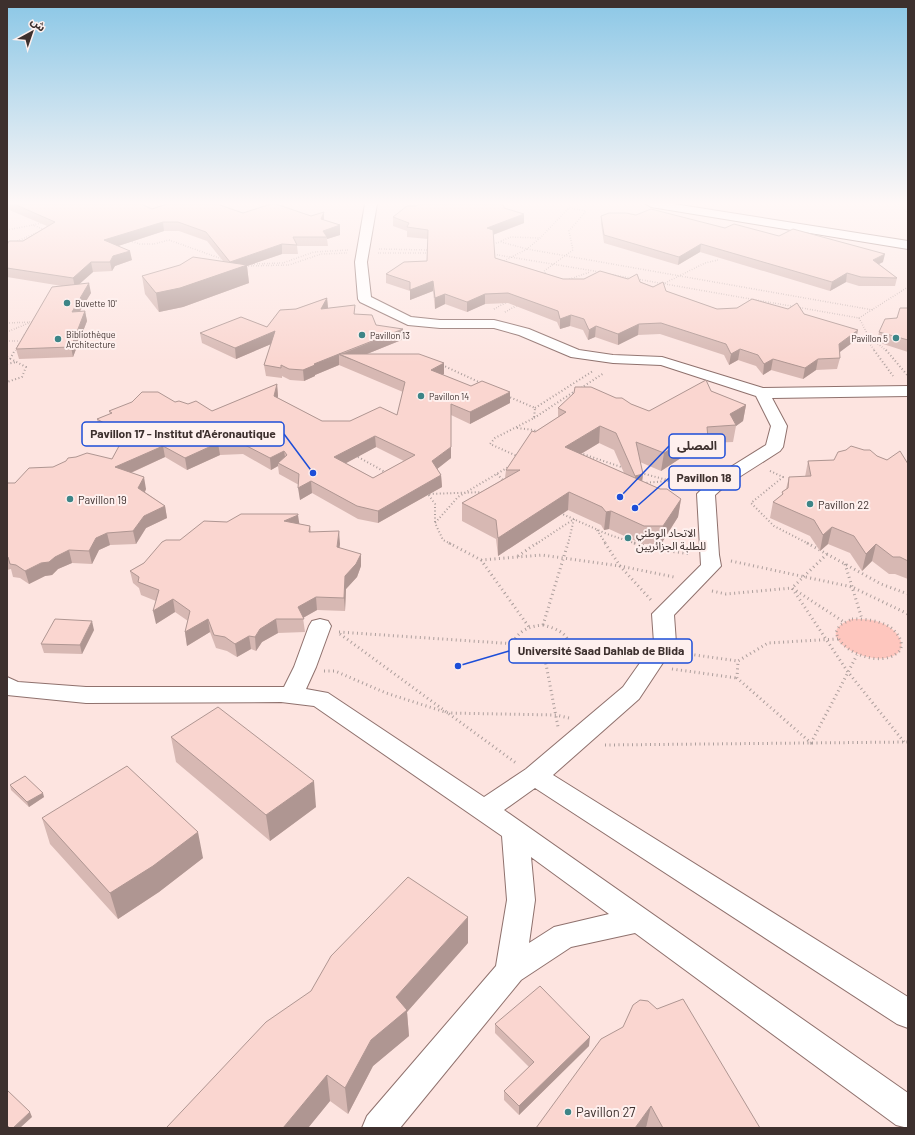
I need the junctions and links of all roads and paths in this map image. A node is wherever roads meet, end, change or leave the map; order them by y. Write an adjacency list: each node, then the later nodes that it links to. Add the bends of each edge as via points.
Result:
1 (216, 257): 7 (path)
2 (300, 257): 9 (path, via 283,263)
3 (362, 257): 29 (street, via 365,299 408,320 440,324 494,324 524,332 576,354)
4 (510, 257): 10 (path); 11 (path)
5 (564, 257): 11 (path)
6 (572, 257): 13 (path)
7 (229, 259)
8 (718, 260): 13 (path, via 705,263)
9 (245, 262)
10 (500, 263)
11 (552, 264): 12 (path); 14 (path, via 544,271)
12 (592, 271): 15 (path); 16 (path)
13 (680, 276): 16 (path); 19 (path)
14 (548, 280)
15 (564, 281)
16 (665, 283): 17 (path); 20 (path)
17 (658, 286)
18 (908, 287): 19 (path)
19 (873, 310): 20 (path)
20 (859, 318): 24 (path)
21 (32, 322): 22 (path); 23 (path); 26 (path)
22 (7, 323)
23 (7, 332)
24 (868, 337): 33 (path, via 883,346); 36 (path, via 869,343)
25 (7, 341): 26 (path)
26 (20, 341): 28 (path)
27 (7, 358): 28 (path)
28 (10, 359): 30 (path)
29 (619, 359): 37 (street, via 662,361); 39 (path); 40 (path)
30 (16, 362): 31 (path); 34 (path, via 26,367 22,377)
31 (7, 364)
32 (442, 365): 35 (path)
33 (908, 376)
34 (7, 382)
35 (485, 385)
36 (906, 391): 37 (street)
37 (762, 393): 48 (street, via 779,426 774,447)
38 (506, 395): 39 (path)
39 (535, 408): 40 (path)
40 (534, 418): 41 (path)
41 (516, 428): 42 (path); 45 (path, via 495,438 490,444)
42 (539, 433)
43 (577, 452): 46 (path)
44 (358, 457): 52 (path)
45 (522, 458)
46 (602, 461): 49 (path); 50 (path)
47 (516, 462): 53 (path)
48 (751, 462): 55 (street); 65 (path, via 783,477 751,503 774,526)
49 (607, 466)
50 (625, 469)
51 (640, 473): 54 (path)
52 (390, 474)
53 (497, 474): 57 (path); 58 (path)
54 (671, 481): 55 (path); 56 (path)
55 (719, 482): 66 (street, via 706,494)
56 (636, 483)
57 (507, 485)
58 (467, 492): 59 (path); 63 (path, via 458,497); 63 (path, via 428,494 435,504)
59 (489, 492)
60 (560, 513): 62 (path)
61 (580, 515): 62 (path)
62 (574, 519): 64 (path); 67 (path); 68 (path)
63 (435, 523): 69 (path, via 443,540)
64 (597, 530): 66 (path, via 640,547 674,553); 71 (path)
65 (827, 554): 70 (path); 72 (path)
66 (709, 555): 72 (path); 73 (street, via 711,566)
67 (517, 557): 68 (path, via 542,555); 69 (path)
68 (564, 558): 71 (path); 81 (path)
69 (481, 560): 83 (path)
70 (845, 563): 74 (path); 76 (path, via 881,584)
71 (620, 566): 73 (path); 77 (path)
72 (804, 577): 74 (path); 75 (path)
73 (692, 584): 75 (path, via 726,594); 77 (street)
74 (852, 587): 78 (path); 79 (path)
75 (792, 588): 80 (path); 85 (path)
76 (908, 594)
77 (663, 614): 89 (street, via 665,643)
78 (908, 614)
79 (862, 619): 80 (path); 88 (path, via 883,623 892,629 899,635 902,649 889,658)
80 (844, 622): 84 (path, via 836,631)
81 (543, 625): 83 (path); 87 (path, via 559,630 567,639)
82 (320, 626): 92 (street)
83 (529, 627): 86 (path, via 518,634)
84 (838, 639): 85 (path); 88 (path, via 844,647)
85 (826, 640): 91 (path, via 768,643); 93 (path)
86 (516, 644): 90 (path, via 523,653); 97 (path, via 337,632)
87 (568, 645): 89 (path); 90 (path, via 560,655)
88 (857, 655): 93 (path)
89 (654, 658): 91 (path); 94 (path); 99 (street, via 631,693)
90 (545, 659): 98 (path)
91 (738, 661): 94 (path)
92 (305, 667): 96 (street); 97 (path, via 327,672 335,671 386,693)
93 (848, 672): 100 (path); 101 (path)
94 (737, 678): 101 (path)
95 (7, 685): 96 (street, via 13,689 86,695)
96 (292, 696): 104 (street, via 320,699)
97 (448, 713): 98 (path); 103 (path)
98 (556, 715): 99 (path); 102 (path)
99 (595, 724): 102 (street)
100 (906, 742): 101 (path)
101 (810, 743): 102 (path)
102 (567, 748): 103 (street)
103 (535, 776): 104 (street); 108 (street)
104 (485, 810): 105 (street)
105 (515, 831): 106 (street); 107 (street, via 521,900)
106 (639, 920): 107 (street, via 564,936); 109 (street)
107 (510, 970): 110 (street)
108 (908, 1014)
109 (908, 1113)
110 (379, 1128)

